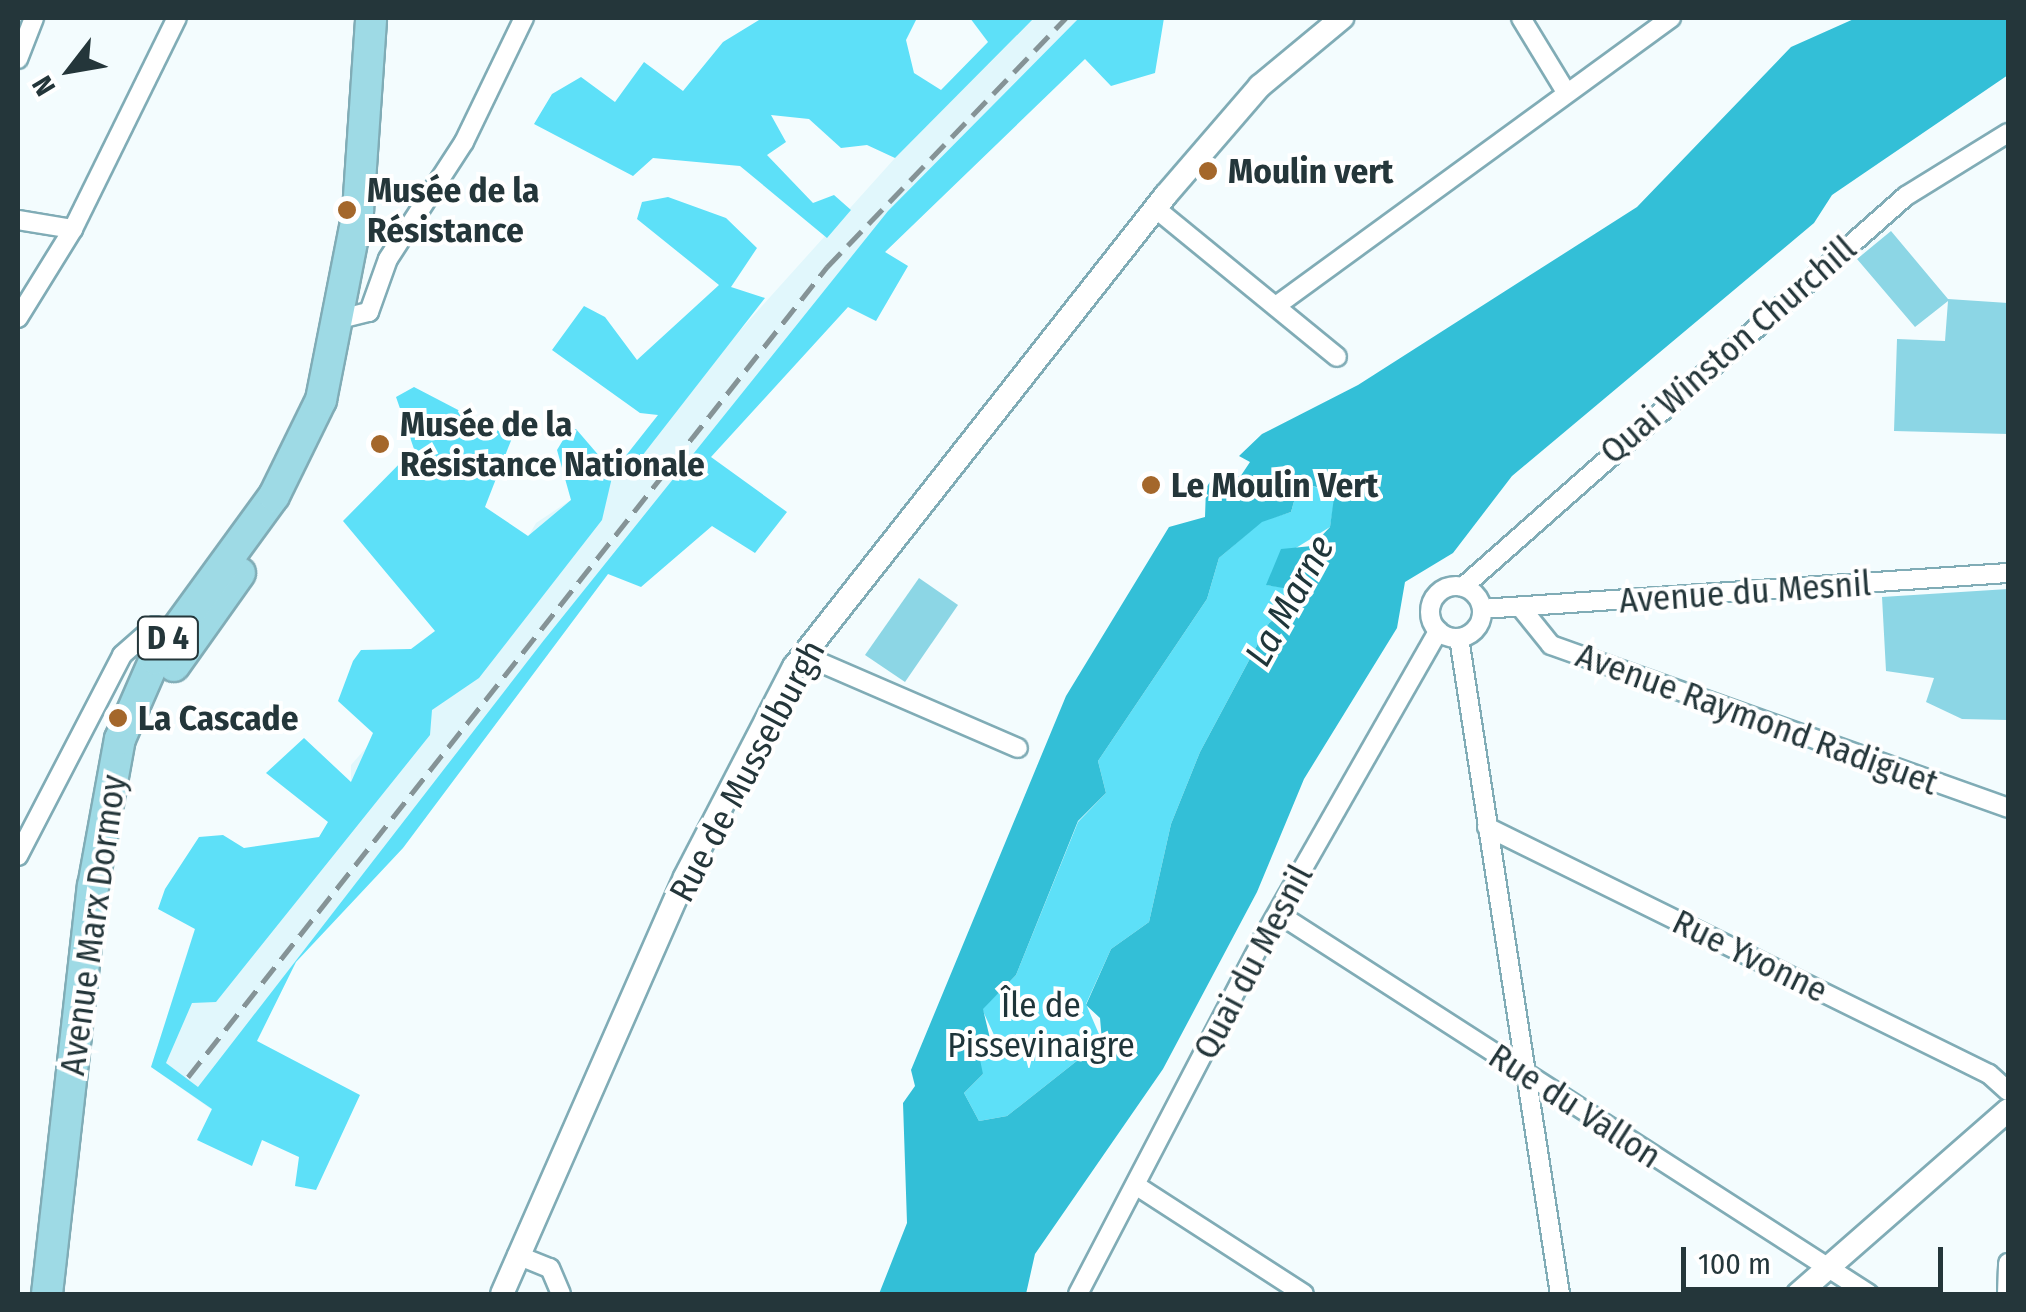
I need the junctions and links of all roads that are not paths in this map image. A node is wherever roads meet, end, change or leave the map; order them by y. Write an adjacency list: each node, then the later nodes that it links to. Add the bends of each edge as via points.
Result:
1 (34, 18): 9 (street)
2 (177, 18): 14 (street)
3 (371, 18): 17 (main road, Avenue Marx Dormoy / D 4, via 370,110)
4 (386, 18): 17 (main road, Avenue Marx Dormoy / D 4, via 386,107)
5 (524, 18): 17 (street, via 464,142)
6 (1342, 18): 12 (street, Rue de Musselburgh, via 1260,86)
7 (1521, 18): 10 (street)
8 (1671, 18): 10 (street)
9 (18, 59)
10 (1566, 92): 15 (street)
11 (2008, 133): 20 (street, Quai Winston Churchill, via 1906,196)
12 (1155, 208): 15 (street); 26 (street, Rue de Musselburgh)
13 (18, 220): 14 (street)
14 (73, 228): 16 (street)
15 (1276, 306): 18 (street)
16 (18, 318)
17 (348, 320): 24 (main road, Avenue Marx Dormoy / D 4, via 320,447)
18 (1336, 356)
19 (2008, 573): 22 (street, Avenue du Mesnil)
20 (1463, 586): 21 (street); 23 (street, via 1433,599)
21 (1482, 609): 22 (street, Avenue du Mesnil); 25 (street, via 1479,625)
22 (1522, 609): 28 (street, Avenue Raymond Radiguet, via 1551,646)
23 (1438, 631): 25 (street); 31 (street, Quai du Mesnil)
24 (183, 634): 30 (street, via 154,626 122,655); 39 (main road, Avenue Marx Dormoy / D 4, via 129,715 103,819); 40 (main road, Avenue Marx Dormoy / D 4, via 142,730 119,812)
25 (1459, 638): 29 (street)
26 (802, 656): 27 (street); 36 (street, Rue de Musselburgh, via 686,877)
27 (1018, 748)
28 (2008, 808)
29 (1487, 826): 32 (street); 33 (street, Rue Yvonne)
30 (18, 856)
31 (1282, 916): 32 (street, Rue du Vallon); 35 (street, Quai du Mesnil, via 1142,1164)
32 (1528, 1076): 38 (street, Rue du Vallon); 45 (street)
33 (2006, 1080)
34 (2005, 1121): 38 (street)
35 (1140, 1188): 43 (street, Quai du Mesnil); 44 (street)
36 (517, 1255): 41 (street, Rue de Musselburgh); 42 (street, via 550,1268)
37 (2008, 1263): 48 (street)
38 (1828, 1268): 46 (street); 47 (street, Rue du Vallon)
39 (47, 1294)
40 (63, 1294)
41 (502, 1294)
42 (561, 1294)
43 (1078, 1294)
44 (1304, 1294)
45 (1560, 1294)
46 (1798, 1294)
47 (1868, 1294)
48 (2007, 1294)

